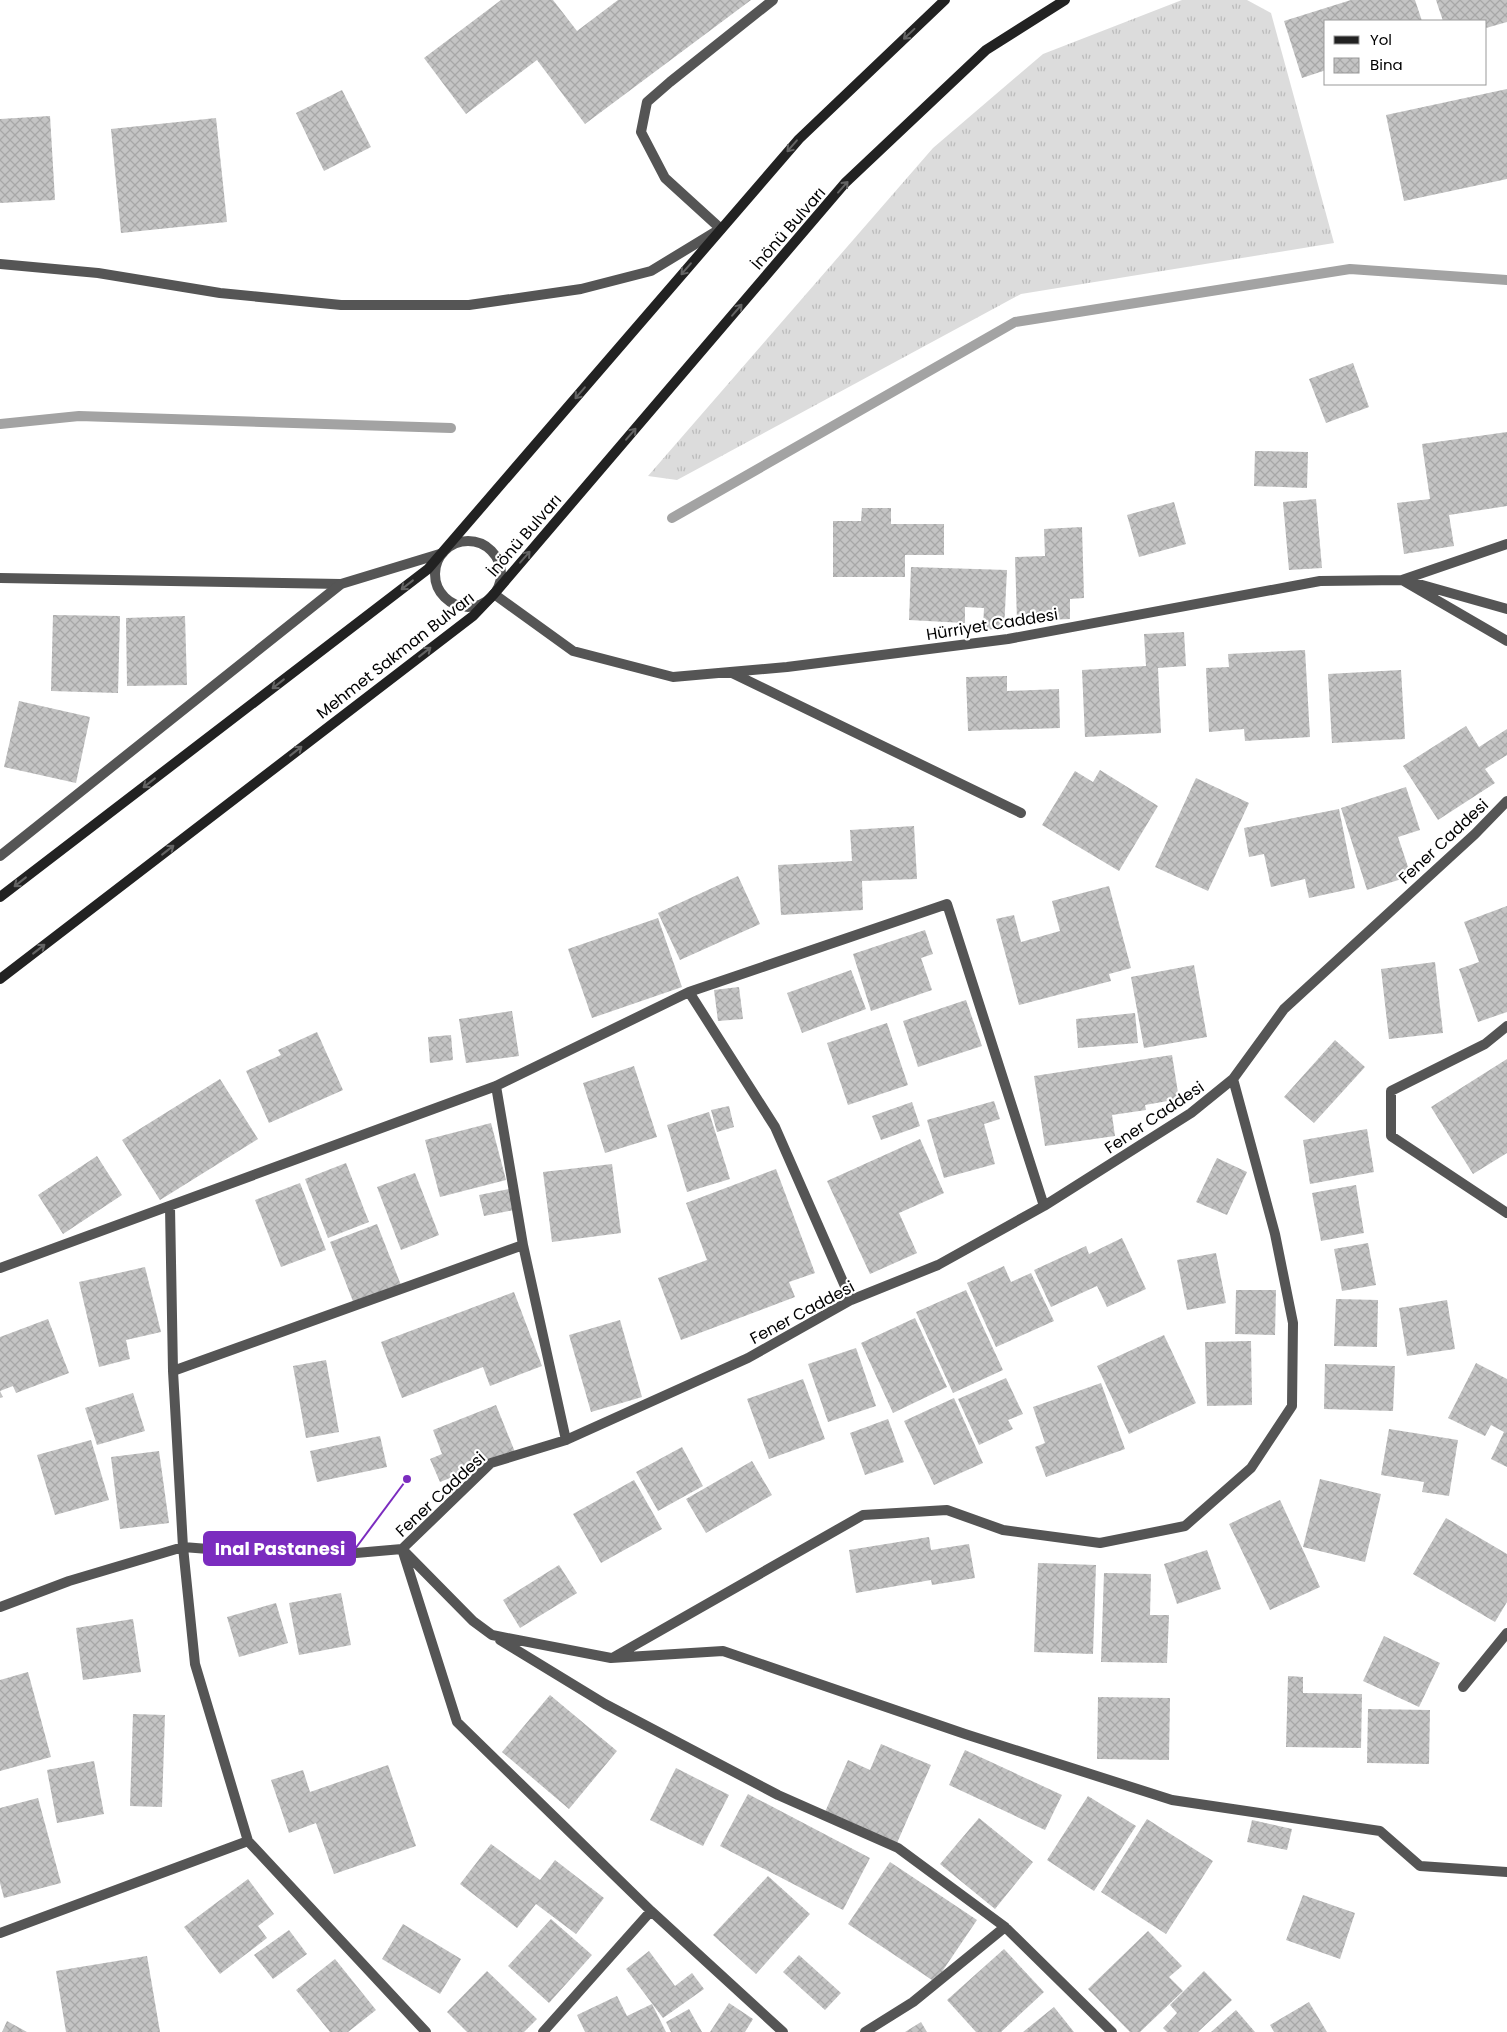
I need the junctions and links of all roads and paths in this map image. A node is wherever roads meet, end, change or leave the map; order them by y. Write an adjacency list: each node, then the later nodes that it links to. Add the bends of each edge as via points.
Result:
1 (772, 0): 4 (street, via 647,102 641,132 665,178)
2 (945, 0): 4 (main road, one-way to 4, via 798,138)
3 (1065, 0): 11 (main road, İnönü Bulvarı, one-way to 3, via 845,183 986,50)
4 (721, 229): 5 (street, via 651,271 581,289 469,306 341,306 220,293 98,273); 7 (main road, one-way to 7)
5 (0, 264)
6 (1507, 544): 9 (street, Hürriyet Caddesi)
7 (443, 553): 10 (street, İnönü Bulvarı); 11 (street, İnönü Bulvarı, via 462,542 484,545 493,552 501,573); 11 (street, Mehmet Sakman Bulvarı, via 435,577 447,599 472,606); 18 (main road, one-way to 18, via 428,569)
8 (0, 578): 10 (street)
9 (1402, 580): 12 (street); 13 (street); 14 (street, Hürriyet Caddesi, via 1320,581 1008,639)
10 (341, 584): 17 (street)
11 (494, 594): 14 (street, Hürriyet Caddesi, via 572,651 673,677); 19 (main road, Mehmet Sakman Bulvarı, one-way to 11, via 473,616)
12 (1507, 609)
13 (1507, 641)
14 (729, 672): 16 (street)
15 (1507, 801): 22 (street, Fener Caddesi, via 1284,1009)
16 (1021, 813)
17 (0, 856)
18 (0, 897)
19 (0, 979)
20 (689, 992): 23 (street); 24 (street, via 947,904); 29 (street, via 775,1127)
21 (1507, 1026): 26 (street, via 1485,1044 1390,1091 1390,1136)
22 (1233, 1079): 24 (street, Fener Caddesi, via 1191,1113); 37 (street, via 1275,1234 1293,1323 1292,1406 1251,1468 1185,1526 1100,1543 1003,1530 947,1510 863,1515)
23 (496, 1086): 25 (street); 27 (street)
24 (1044, 1206): 29 (street, Fener Caddesi, via 938,1265)
25 (170, 1207): 28 (street); 30 (street)
26 (1507, 1213)
27 (523, 1245): 30 (street); 31 (street)
28 (0, 1268)
29 (851, 1300): 31 (street, Fener Caddesi, via 748,1358)
30 (173, 1371): 32 (street)
31 (566, 1440): 33 (street, Fener Caddesi, via 492,1463)
32 (182, 1548): 33 (street, Fener Caddesi, via 310,1557); 34 (street, Fener Caddesi, via 69,1581); 39 (street, via 196,1664)
33 (402, 1549): 36 (street, via 473,1621); 41 (street, via 457,1722)
34 (0, 1607)
35 (1507, 1633): 38 (street)
36 (492, 1635): 37 (street); 42 (street, via 605,1704 769,1790 898,1848)
37 (611, 1658): 40 (street, via 723,1651 965,1734 1172,1800 1380,1831 1420,1866)
38 (1463, 1687)
39 (248, 1841): 43 (street); 44 (street)
40 (1507, 1872)
41 (651, 1911): 45 (street); 46 (street)
42 (1005, 1927): 47 (street, via 913,2002); 48 (street)
43 (0, 1934)
44 (426, 2032)
45 (543, 2032)
46 (783, 2032)
47 (865, 2032)
48 (1112, 2032)

